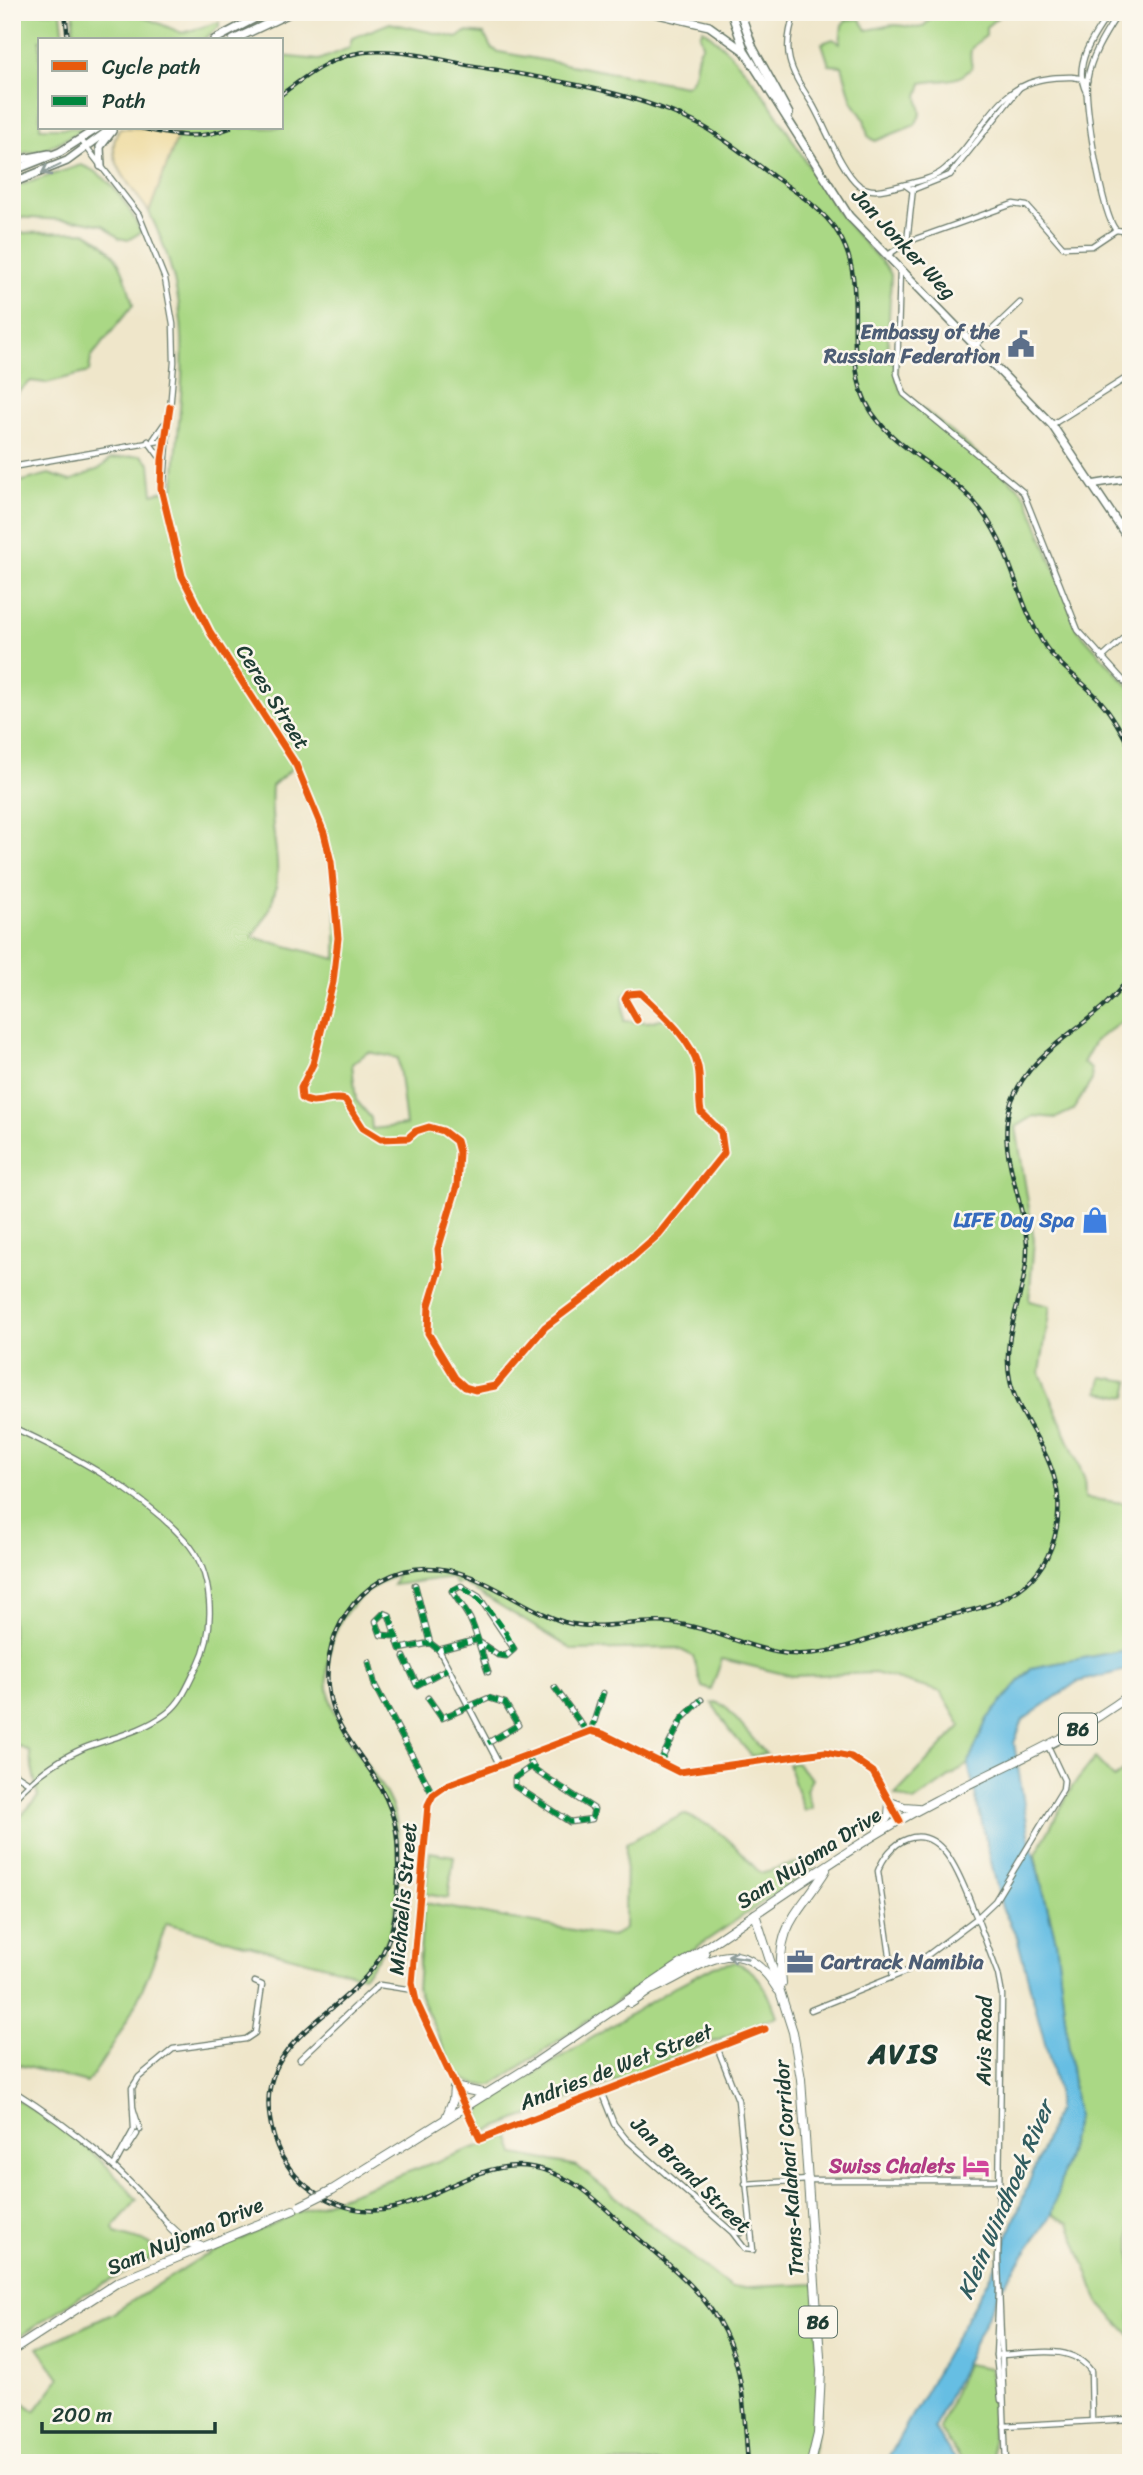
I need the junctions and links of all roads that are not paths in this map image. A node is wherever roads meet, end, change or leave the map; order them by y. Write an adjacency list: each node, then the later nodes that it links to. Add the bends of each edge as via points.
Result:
1 (267, 12): 10 (main road)
2 (292, 12): 11 (main road)
3 (649, 12): 13 (main road, via 709,26)
4 (731, 12): 13 (main road, Jan Jonker Weg)
5 (740, 12): 12 (main road, Jan Jonker Weg)
6 (747, 12): 12 (main road)
7 (795, 12): 29 (street, via 789,68 850,173 871,190)
8 (1110, 12): 14 (street, via 1091,40)
9 (1119, 12): 15 (street, via 1102,38)
10 (218, 38)
11 (237, 38)
12 (753, 48): 18 (main road, Jan Jonker Weg)
13 (745, 52): 18 (main road, Jan Jonker Weg)
14 (1080, 77): 15 (street); 16 (street); 17 (street)
15 (1087, 81): 17 (street)
16 (1021, 86): 27 (street, via 1006,96 946,169); 30 (street, via 950,175)
17 (1086, 92): 31 (street, via 1105,209)
18 (793, 125): 34 (main road, Jan Jonker Weg, via 849,216)
19 (96, 130): 22 (main road)
20 (109, 130): 22 (main road)
21 (112, 130): 25 (main road, via 100,147)
22 (84, 143): 23 (main road); 25 (street, Ceres Street); 28 (main road, one-way to 28, via 52,169)
23 (60, 152): 24 (main road); 26 (main road)
24 (12, 161)
25 (101, 166): 39 (street, Ceres Street, via 139,215 162,267 173,324)
26 (12, 172)
27 (916, 181): 29 (street); 30 (street)
28 (12, 183)
29 (905, 185): 30 (street)
30 (912, 190): 33 (street)
31 (1116, 230): 32 (street); 33 (street, via 1092,246 1063,247 1031,210 1013,204)
32 (1131, 232)
33 (907, 242): 34 (street)
34 (887, 256): 35 (main road, Jan Jonker Weg)
35 (900, 269): 37 (main road, Jan Jonker Weg); 51 (street, via 899,387 1023,492 1077,630)
36 (1020, 303): 37 (street)
37 (976, 345): 41 (main road, Jan Jonker Weg)
38 (1131, 375): 41 (street)
39 (170, 407): 40 (street, Ceres Street); 42 (street, Ceres Street)
40 (166, 421): 42 (street, Ceres Street); 43 (street)
41 (1052, 425): 47 (main road, Jan Jonker Weg)
42 (167, 440): 43 (street); 44 (street, Ceres Street); 48 (street, Ceres Street)
43 (151, 441): 44 (street); 45 (street)
44 (162, 460): 48 (street, Ceres Street)
45 (12, 467)
46 (1131, 478): 47 (street)
47 (1094, 484): 49 (main road, Jan Jonker Weg)
48 (163, 494): 53 (street, Ceres Street, via 171,537 191,596 296,765 324,833 338,939 330,1002 313,1064 301,1088 303,1100 345,1100 363,1128 380,1139 408,1138 429,1127 456,1141 457,1186 439,1249 440,1269 429,1305 428,1333 461,1384 469,1389 485,1390 498,1384 545,1327 659,1234 724,1153 721,1132 701,1112 697,1065 681,1037 634,992 625,999)
49 (1131, 543)
50 (1131, 632): 51 (street)
51 (1102, 658): 52 (street)
52 (1131, 689)
53 (637, 1020)
54 (12, 1427): 78 (street, via 63,1450 138,1499 186,1541 204,1581 210,1621 205,1651 170,1711 148,1727 54,1763)
55 (415, 1585): 58 (street)
56 (394, 1636): 56 (street, via 390,1615 384,1613 376,1621 376,1630); 58 (street, via 400,1649)
57 (476, 1640): 57 (street, via 471,1621 452,1591 461,1586 479,1597 514,1648 506,1656 498,1655); 59 (street); 63 (street)
58 (430, 1643): 59 (street)
59 (439, 1650): 62 (street)
60 (404, 1657): 62 (street, via 417,1685)
61 (369, 1661): 79 (street, via 374,1686)
62 (447, 1669): 69 (street)
63 (488, 1672)
64 (555, 1688): 70 (street)
65 (603, 1693): 70 (street)
66 (1131, 1694): 72 (main road, Sam Nujoma Drive / B6)
67 (428, 1698): 69 (street, via 442,1718)
68 (701, 1700): 75 (street, via 682,1719)
69 (467, 1705): 71 (street); 71 (street, via 489,1698 501,1700 518,1723 517,1728)
70 (589, 1732): 73 (street, Michaelis Street); 75 (street, via 604,1734)
71 (488, 1743): 74 (street)
72 (1047, 1745): 82 (main road, Sam Nujoma Drive / B6); 88 (street, via 1064,1780 1063,1789 995,1901)
73 (526, 1753): 74 (street, Michaelis Street); 76 (street)
74 (499, 1764): 79 (street, Michaelis Street)
75 (659, 1764): 81 (street, via 685,1772 835,1753 863,1763)
76 (532, 1766): 76 (street, via 594,1809 592,1819 570,1822 515,1786 515,1778)
77 (12, 1772): 78 (street)
78 (29, 1783): 80 (street)
79 (433, 1795): 92 (street, Michaelis Street, via 419,1885)
80 (12, 1801)
81 (890, 1802): 82 (main road, via 911,1809); 83 (street); 84 (main road, via 889,1815)
82 (934, 1802): 83 (main road, Sam Nujoma Drive / B6)
83 (900, 1821): 84 (main road, Sam Nujoma Drive / B6)
84 (872, 1837): 85 (main road, Sam Nujoma Drive / B6)
85 (839, 1858): 86 (main road, B6); 87 (main road, Sam Nujoma Drive / B6)
86 (826, 1870): 87 (main road, B6); 93 (main road, B6, via 795,1910 785,1933 780,1964)
87 (756, 1916): 91 (main road, Sam Nujoma Drive); 93 (main road, Trans-Kalahari Corridor / B6); 95 (main road, Sam Nujoma Drive)
88 (977, 1918): 89 (street); 89 (street, Avis Road, via 944,1849 924,1838 904,1840 878,1871); 108 (street, Avis Road, via 1002,1994)
89 (892, 1977): 94 (street)
90 (256, 1982): 106 (street, via 262,1986 261,2006 258,2028 250,2038 173,2049 135,2082 131,2093 136,2131)
91 (653, 1989): 93 (main road, one-way to 91, via 758,1964 731,1955 712,1958); 95 (main road, Sam Nujoma Drive)
92 (413, 1990): 98 (street, via 380,1985); 99 (street, Michaelis Street)
93 (785, 2002): 107 (main road, Trans-Kalahari Corridor / B6, via 799,2056)
94 (811, 2010)
95 (589, 2027): 101 (main road, Sam Nujoma Drive)
96 (765, 2029): 97 (street, Andries de Wet Street)
97 (717, 2047): 102 (street, Andries de Wet Street); 109 (street, Jan Brand Street, via 738,2100)
98 (300, 2059)
99 (453, 2087): 101 (main road); 103 (street, Michaelis Street); 104 (main road)
100 (12, 2090): 106 (street, via 45,2109)
101 (487, 2094): 103 (main road, Sam Nujoma Drive)
102 (602, 2094): 105 (street, Andries de Wet Street); 113 (street, Jan Brand Street, via 614,2124 626,2139)
103 (465, 2107): 104 (main road, Sam Nujoma Drive); 105 (street, Michaelis Street)
104 (446, 2118): 110 (main road, Sam Nujoma Drive, bridge)
105 (480, 2139)
106 (115, 2164): 111 (street)
107 (808, 2180): 108 (street, Jan Brand Street); 109 (street, Jan Brand Street); 121 (main road, Trans-Kalahari Corridor / B6, via 821,2371 818,2434)
108 (998, 2180): 117 (street, Avis Road)
109 (745, 2184): 112 (street, Jan Brand Street)
110 (296, 2208): 114 (main road, Sam Nujoma Drive); 115 (main road, Sam Nujoma Drive)
111 (171, 2228): 114 (main road, via 187,2242); 115 (street)
112 (748, 2228): 113 (street); 113 (street, Jan Brand Street, via 753,2250 745,2249)
113 (732, 2232)
114 (204, 2246): 115 (main road, Sam Nujoma Drive)
115 (190, 2254): 116 (main road, Sam Nujoma Drive, via 118,2282)
116 (12, 2351)
117 (999, 2355): 119 (street, via 1063,2352 1082,2361 1093,2377); 120 (street, Avis Road)
118 (1131, 2418): 119 (street)
119 (1091, 2419): 120 (street)
120 (1004, 2426): 122 (street, Avis Road)
121 (811, 2463)
122 (1006, 2463)

